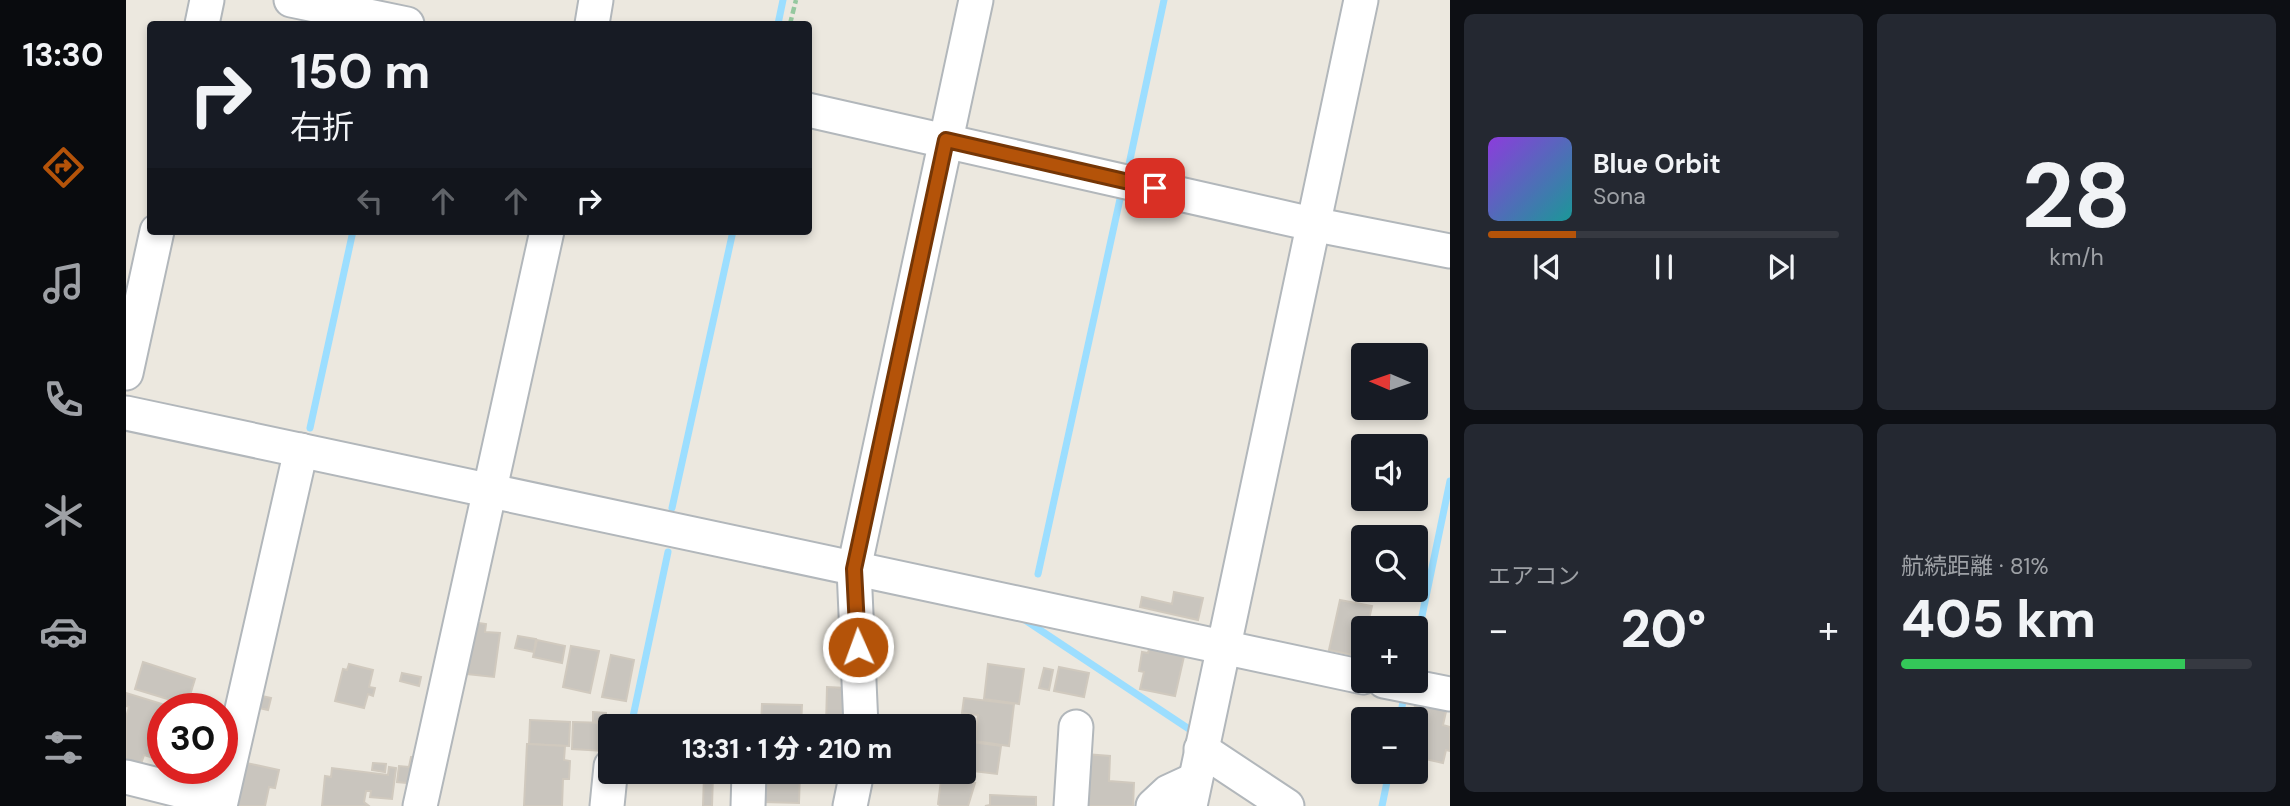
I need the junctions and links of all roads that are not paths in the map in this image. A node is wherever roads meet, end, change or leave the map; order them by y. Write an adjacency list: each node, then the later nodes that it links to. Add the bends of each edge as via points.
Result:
1 (207, 0): 6 (street)
2 (291, 0): 7 (street)
3 (596, 0): 8 (street)
4 (976, 0): 10 (street)
5 (1361, 0): 11 (street)
6 (203, 21)
7 (392, 21)
8 (592, 21)
9 (812, 111): 10 (street)
10 (946, 140): 11 (street); 19 (street)
11 (1312, 223): 14 (street); 20 (street)
12 (156, 235): 15 (street)
13 (546, 235): 18 (street)
14 (1450, 251)
15 (126, 373)
16 (126, 413): 17 (street)
17 (301, 450): 18 (street); 31 (street)
18 (490, 491): 19 (street); 32 (street)
19 (854, 569): 20 (street); 24 (street)
20 (1225, 647): 21 (street); 27 (street)
21 (1351, 674)
22 (1428, 690): 23 (street)
23 (1450, 694)
24 (861, 714)
25 (1076, 727): 36 (street)
26 (126, 777): 31 (street, via 198,795)
27 (1195, 778): 37 (street); 38 (street)
28 (609, 784): 33 (street)
29 (749, 784): 34 (street)
30 (855, 784): 35 (street)
31 (220, 806)
32 (420, 806)
33 (607, 806)
34 (748, 806)
35 (850, 806)
36 (1071, 806)
37 (1153, 806)
38 (1287, 806)

